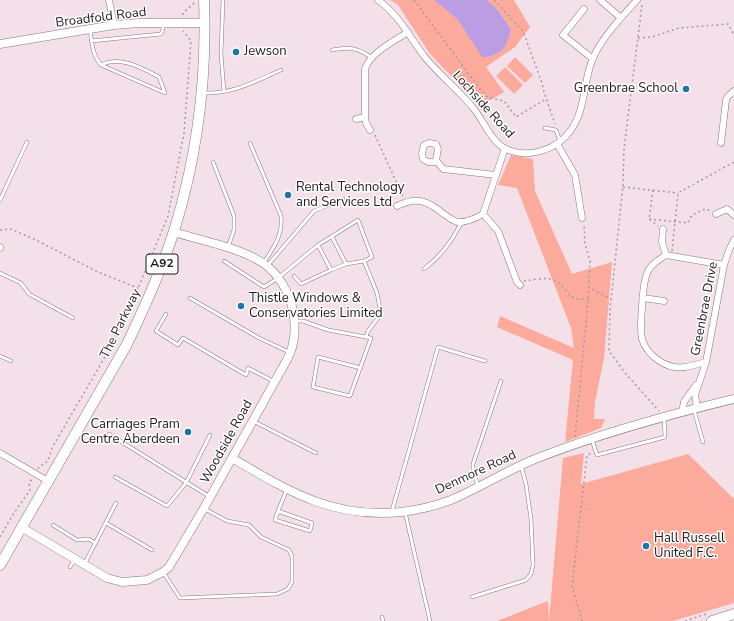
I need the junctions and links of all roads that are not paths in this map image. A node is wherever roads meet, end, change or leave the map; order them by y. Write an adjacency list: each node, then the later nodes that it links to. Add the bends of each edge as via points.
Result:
1 (109, 0): 11 (street)
2 (204, 0): 10 (main road, The Parkway / A92)
3 (223, 0): 22 (lane, via 221,54)
4 (378, 0): 13 (street, Lochside Road, via 393,13)
5 (600, 0): 8 (street)
6 (637, 0): 8 (street, Lochside Road)
7 (584, 9): 18 (street, via 563,35)
8 (621, 18): 18 (street, Lochside Road)
9 (163, 23): 10 (street, Broadfold Road); 11 (street, Broadfold Road); 14 (lane, via 161,34)
10 (205, 23): 23 (main road, The Parkway / A92)
11 (114, 25): 12 (street, Broadfold Road)
12 (90, 30): 14 (lane); 15 (street, Broadfold Road)
13 (408, 32): 17 (street); 32 (street, Lochside Road, via 424,56 474,109 491,134)
14 (91, 41): 19 (lane, via 94,55)
15 (0, 44)
16 (332, 50): 17 (lane, via 352,48)
17 (372, 58): 24 (street, via 365,69)
18 (592, 59): 30 (street, Lochside Road, via 576,123)
19 (101, 65): 19 (lane, via 165,93 159,77 150,72 127,62 106,62)
20 (281, 70): 22 (lane)
21 (734, 91): 31 (street, via 726,100)
22 (224, 92): 23 (lane)
23 (201, 93): 45 (main road, The Parkway / A92, via 193,154)
24 (365, 118): 25 (street); 27 (street)
25 (356, 119)
26 (545, 128): 30 (lane, via 556,130)
27 (370, 130)
28 (27, 142): 37 (lane)
29 (250, 143): 54 (lane, via 282,222 278,240)
30 (559, 143): 32 (street, Lochside Road, via 530,152 517,152); 42 (street, via 575,175)
31 (721, 143)
32 (505, 148): 35 (street)
33 (436, 160): 35 (street, via 443,168)
34 (213, 162): 49 (lane, via 234,216 234,230)
35 (496, 175): 39 (street)
36 (343, 199): 54 (lane, via 314,211)
37 (0, 200)
38 (397, 206): 43 (street, via 406,202 422,201 452,220)
39 (483, 214): 43 (street); 61 (street, via 498,232)
40 (716, 214): 41 (street, via 727,209)
41 (734, 215)
42 (582, 218)
43 (466, 221): 56 (lane, via 460,225 441,255)
44 (663, 229): 50 (street, via 662,242)
45 (174, 232): 49 (street, Woodside Road); 92 (main road, The Parkway / A92, via 144,310 126,346)
46 (332, 237): 48 (lane); 52 (lane, via 358,220 372,258); 53 (lane)
47 (734, 240): 55 (street, Greenbrae Drive)
48 (318, 245): 57 (lane); 60 (lane)
49 (228, 248): 54 (street, Woodside Road, via 251,256)
50 (669, 255): 55 (street); 63 (street, via 648,270)
51 (224, 261): 60 (lane, via 264,287)
52 (364, 261): 53 (lane); 68 (lane, via 381,314)
53 (346, 264): 57 (lane)
54 (265, 265): 60 (street, Woodside Road)
55 (724, 265): 73 (street, Greenbrae Drive)
56 (424, 269)
57 (331, 270): 59 (lane, via 301,284)
58 (0, 273): 66 (lane, via 21,283 28,294)
59 (294, 276)
60 (278, 278): 67 (street, Woodside Road, via 292,305)
61 (520, 285)
62 (190, 298): 69 (lane, via 259,338)
63 (642, 298): 64 (street); 73 (street, via 642,339 658,361 684,368)
64 (664, 301)
65 (166, 314): 76 (lane, via 156,331 178,345 183,338 246,374 248,368)
66 (73, 318)
67 (295, 321): 68 (lane); 69 (street, Woodside Road)
68 (366, 337): 74 (lane, via 370,338)
69 (291, 353): 76 (street, Woodside Road)
70 (0, 356): 71 (lane)
71 (11, 361)
72 (485, 361): 101 (lane, via 438,348)
73 (706, 362): 77 (street, Greenbrae Drive)
74 (361, 368): 74 (lane, via 350,396 313,387 318,357)
75 (501, 381): 94 (lane, via 473,464)
76 (275, 382): 82 (street, Woodside Road)
77 (699, 382): 79 (street, Greenbrae Drive); 80 (street, Greenbrae Drive, via 684,402)
78 (734, 399): 79 (street, Denmore Road)
79 (695, 408): 80 (street, Denmore Road); 86 (lane)
80 (682, 412): 81 (street, Denmore Road)
81 (664, 417): 85 (street, Denmore Road); 85 (lane, via 665,437 597,455)
82 (253, 421): 88 (lane); 89 (street, Woodside Road)
83 (109, 434): 93 (lane)
84 (210, 435): 93 (lane)
85 (591, 439): 90 (street, Denmore Road)
86 (703, 442)
87 (0, 454): 92 (street)
88 (316, 454)
89 (232, 458): 95 (street, Denmore Road); 96 (street, Woodside Road)
90 (521, 466): 94 (street, Denmore Road); 112 (lane, via 531,519 531,574 526,580)
91 (115, 477): 93 (lane, via 167,506)
92 (48, 481): 104 (main road, The Parkway / A92)
93 (186, 483): 96 (lane)
94 (478, 486): 100 (street, Denmore Road, via 438,505)
95 (287, 489): 99 (lane); 101 (street, Denmore Road, via 309,500 338,509)
96 (210, 497): 98 (street, Woodside Road)
97 (116, 503): 102 (lane)
98 (204, 508): 111 (street, Woodside Road, via 174,560); 111 (lane, via 227,521 249,525 261,537 289,550 292,561 288,590 277,594 180,598)
99 (278, 511): 99 (lane, via 312,523 310,531 275,520)
100 (405, 511): 101 (street, Denmore Road); 116 (lane)
101 (392, 513)
102 (106, 523): 105 (lane); 106 (lane)
103 (53, 525): 105 (lane, via 77,540 88,539)
104 (21, 527): 107 (street, Woodside Road); 109 (main road, The Parkway / A92)
105 (95, 543): 108 (lane)
106 (152, 550)
107 (75, 559): 108 (street, Woodside Road); 110 (lane)
108 (84, 564): 111 (street, Woodside Road, via 107,578 122,582 146,580)
109 (0, 565)
110 (70, 567)
111 (162, 572)
112 (472, 597)
113 (734, 614): 117 (main road)
114 (382, 617): 115 (lane)
115 (383, 621)
116 (430, 621)
117 (712, 621)

